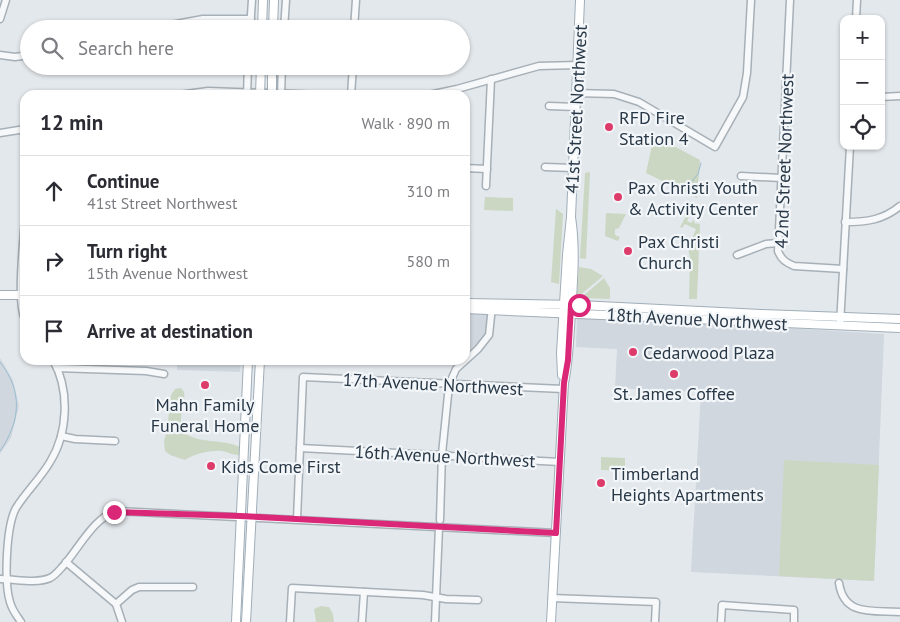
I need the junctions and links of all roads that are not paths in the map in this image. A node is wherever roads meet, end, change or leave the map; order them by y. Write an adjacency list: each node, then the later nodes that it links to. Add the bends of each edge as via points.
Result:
1 (6, 0): 12 (street)
2 (252, 0): 13 (street)
3 (263, 0): 15 (main road)
4 (274, 0): 16 (main road)
5 (286, 0): 17 (street)
6 (356, 0): 18 (street)
7 (580, 0): 21 (main road, 41st Street Northwest)
8 (751, 0): 34 (street, via 745,91 715,147 639,102 614,94)
9 (790, 0): 47 (street, 42nd Street Northwest)
10 (857, 0): 11 (street)
11 (856, 15)
12 (0, 19)
13 (251, 19): 14 (street)
14 (193, 20)
15 (262, 20)
16 (273, 20)
17 (285, 20)
18 (355, 20)
19 (0, 55): 20 (street)
20 (20, 56)
21 (578, 65): 27 (street, via 539,66); 34 (main road, 41st Street Northwest)
22 (248, 75): 28 (street)
23 (261, 75): 29 (main road)
24 (272, 75): 30 (main road)
25 (282, 75): 31 (street)
26 (352, 75): 32 (street)
27 (491, 79): 33 (street); 45 (street)
28 (247, 90)
29 (260, 90)
30 (272, 90)
31 (281, 90)
32 (351, 90)
33 (448, 90)
34 (576, 93): 38 (main road, 41st Street Northwest)
35 (900, 96): 36 (street)
36 (885, 97)
37 (549, 106): 38 (street)
38 (576, 107): 44 (main road, 41st Street Northwest)
39 (20, 131): 40 (street)
40 (0, 134)
41 (850, 150): 50 (street)
42 (545, 167): 44 (street)
43 (470, 168): 45 (street)
44 (573, 168): 59 (main road, 41st Street Northwest, via 571,217 574,244)
45 (487, 169): 48 (street)
46 (741, 176): 47 (street)
47 (781, 178): 51 (street, 42nd Street Northwest)
48 (486, 186)
49 (900, 206): 50 (street, via 876,220)
50 (846, 222): 53 (street)
51 (778, 243): 52 (street); 53 (street, 42nd Street Northwest, via 780,258 786,263)
52 (737, 255)
53 (843, 268): 60 (street)
54 (0, 294): 55 (main road)
55 (20, 295)
56 (470, 304): 57 (main road, 18th Avenue Northwest)
57 (492, 307): 58 (main road, 18th Avenue Northwest); 59 (main road, 18th Avenue Northwest); 64 (street, via 489,335)
58 (470, 309)
59 (567, 309): 60 (main road, 18th Avenue Northwest); 62 (main road, 18th Avenue Northwest); 72 (main road, 41st Street Northwest, via 568,360)
60 (840, 316): 61 (main road, 18th Avenue Northwest); 62 (street)
61 (900, 318)
62 (840, 325): 63 (main road, 18th Avenue Northwest)
63 (900, 328)
64 (470, 356)
65 (56, 365): 69 (street)
66 (248, 365): 78 (main road)
67 (260, 365): 79 (main road)
68 (460, 365): 71 (street)
69 (57, 368): 70 (street); 73 (street, via 64,402)
70 (164, 374)
71 (449, 385): 72 (street, 17th Avenue Northwest); 75 (street, 17th Avenue Northwest, via 303,378); 76 (street)
72 (564, 386): 77 (main road, 41st Street Northwest)
73 (62, 436): 74 (street); 84 (street, via 50,463 13,515)
74 (115, 441)
75 (300, 448): 76 (street, 16th Avenue Northwest); 80 (street)
76 (442, 454): 77 (street, 16th Avenue Northwest); 81 (street)
77 (560, 462): 82 (main road, 41st Street Northwest)
78 (240, 516): 79 (street); 83 (street, via 114,512 98,522); 95 (main road)
79 (251, 517): 80 (street); 96 (main road)
80 (297, 519): 81 (street)
81 (440, 524): 82 (street); 88 (street)
82 (556, 533): 89 (main road, 41st Street Northwest)
83 (66, 562): 84 (street, via 54,575 44,579); 91 (street)
84 (4, 579): 93 (street, via 10,601)
85 (839, 583): 92 (street, via 842,597 850,606)
86 (193, 587): 91 (street, via 139,587)
87 (364, 592): 88 (street); 97 (street, via 292,588); 98 (street)
88 (436, 597): 90 (street); 99 (street)
89 (552, 598): 100 (main road, 41st Street Northwest); 101 (street, via 656,602)
90 (478, 600)
91 (116, 604): 94 (street)
92 (900, 612)
93 (21, 622)
94 (122, 622)
95 (236, 622)
96 (246, 622)
97 (290, 622)
98 (362, 622)
99 (435, 622)
100 (551, 622)
101 (655, 622)
102 (721, 622): 103 (street, via 722,605 794,610)
103 (794, 622)

